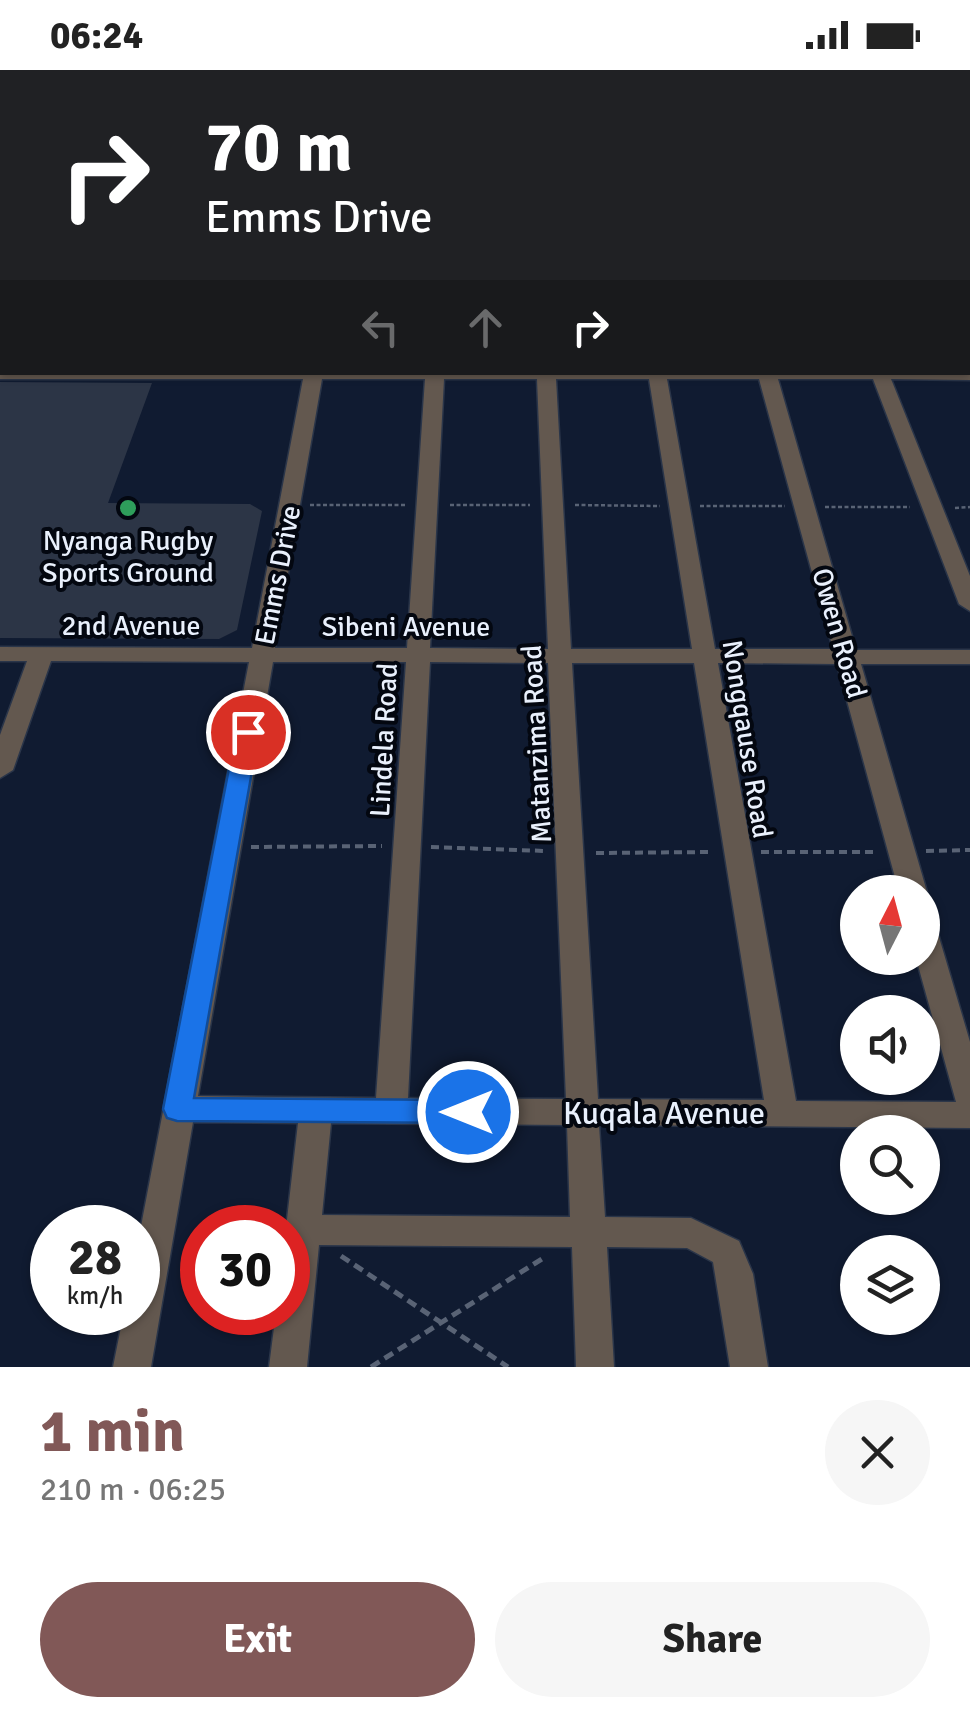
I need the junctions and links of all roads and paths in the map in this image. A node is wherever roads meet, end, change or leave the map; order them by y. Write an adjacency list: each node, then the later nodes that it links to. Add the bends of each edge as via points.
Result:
1 (314, 375): 7 (street, Emms Drive)
2 (436, 375): 8 (street, Lindela Road)
3 (546, 375): 9 (street, Matanzima Road)
4 (657, 375): 10 (street, Nongqause Road)
5 (768, 375): 11 (street, Owen Road)
6 (880, 375): 12 (street)
7 (290, 505): 8 (path); 17 (street, Emms Drive)
8 (427, 505): 9 (path); 18 (street, Lindela Road)
9 (553, 505): 10 (path); 19 (street, Matanzima Road)
10 (679, 506): 11 (path); 20 (street, Nongqause Road)
11 (804, 506): 12 (path); 21 (street, Owen Road)
12 (932, 508): 13 (path); 14 (street)
13 (970, 508)
14 (970, 604)
15 (0, 654): 16 (street, 2nd Avenue)
16 (42, 654): 17 (street, 2nd Avenue); 23 (street)
17 (262, 656): 18 (street, Sibeni Avenue); 25 (street, Emms Drive)
18 (418, 656): 19 (street, Sibeni Avenue); 24 (street, Lindela Road)
19 (561, 656): 20 (street, Sibeni Avenue); 27 (street, Matanzima Road)
20 (704, 656): 21 (street, Sibeni Avenue); 28 (street, Nongqause Road)
21 (846, 657): 22 (street, Sibeni Avenue); 29 (street, Owen Road)
22 (970, 657)
23 (0, 770)
24 (407, 846): 25 (path); 27 (path); 35 (street, Lindela Road)
25 (226, 848): 33 (street, Emms Drive)
26 (970, 850): 29 (path)
27 (571, 852): 28 (path); 36 (street, Matanzima Road)
28 (736, 852): 29 (path); 37 (street, Nongqause Road)
29 (902, 852): 30 (street, Owen Road)
30 (908, 875)
31 (936, 975): 32 (street)
32 (970, 1097)
33 (177, 1109): 34 (street, Kuqala Avenue); 45 (street, Emms Drive)
34 (316, 1110): 35 (street, Kuqala Avenue); 39 (street)
35 (391, 1111): 36 (street, Kuqala Avenue)
36 (583, 1112): 37 (street, Kuqala Avenue); 41 (street, Matanzima Road)
37 (782, 1114): 38 (street, Kuqala Avenue)
38 (970, 1115)
39 (305, 1205)
40 (310, 1230): 41 (street)
41 (590, 1230): 43 (path); 49 (street, Matanzima Road); 50 (street, via 692,1233 720,1245 735,1274)
42 (310, 1235): 43 (path)
43 (440, 1322): 47 (path); 48 (path)
44 (291, 1335): 46 (street)
45 (132, 1367)
46 (288, 1367)
47 (371, 1367)
48 (508, 1367)
49 (595, 1367)
50 (749, 1367)

